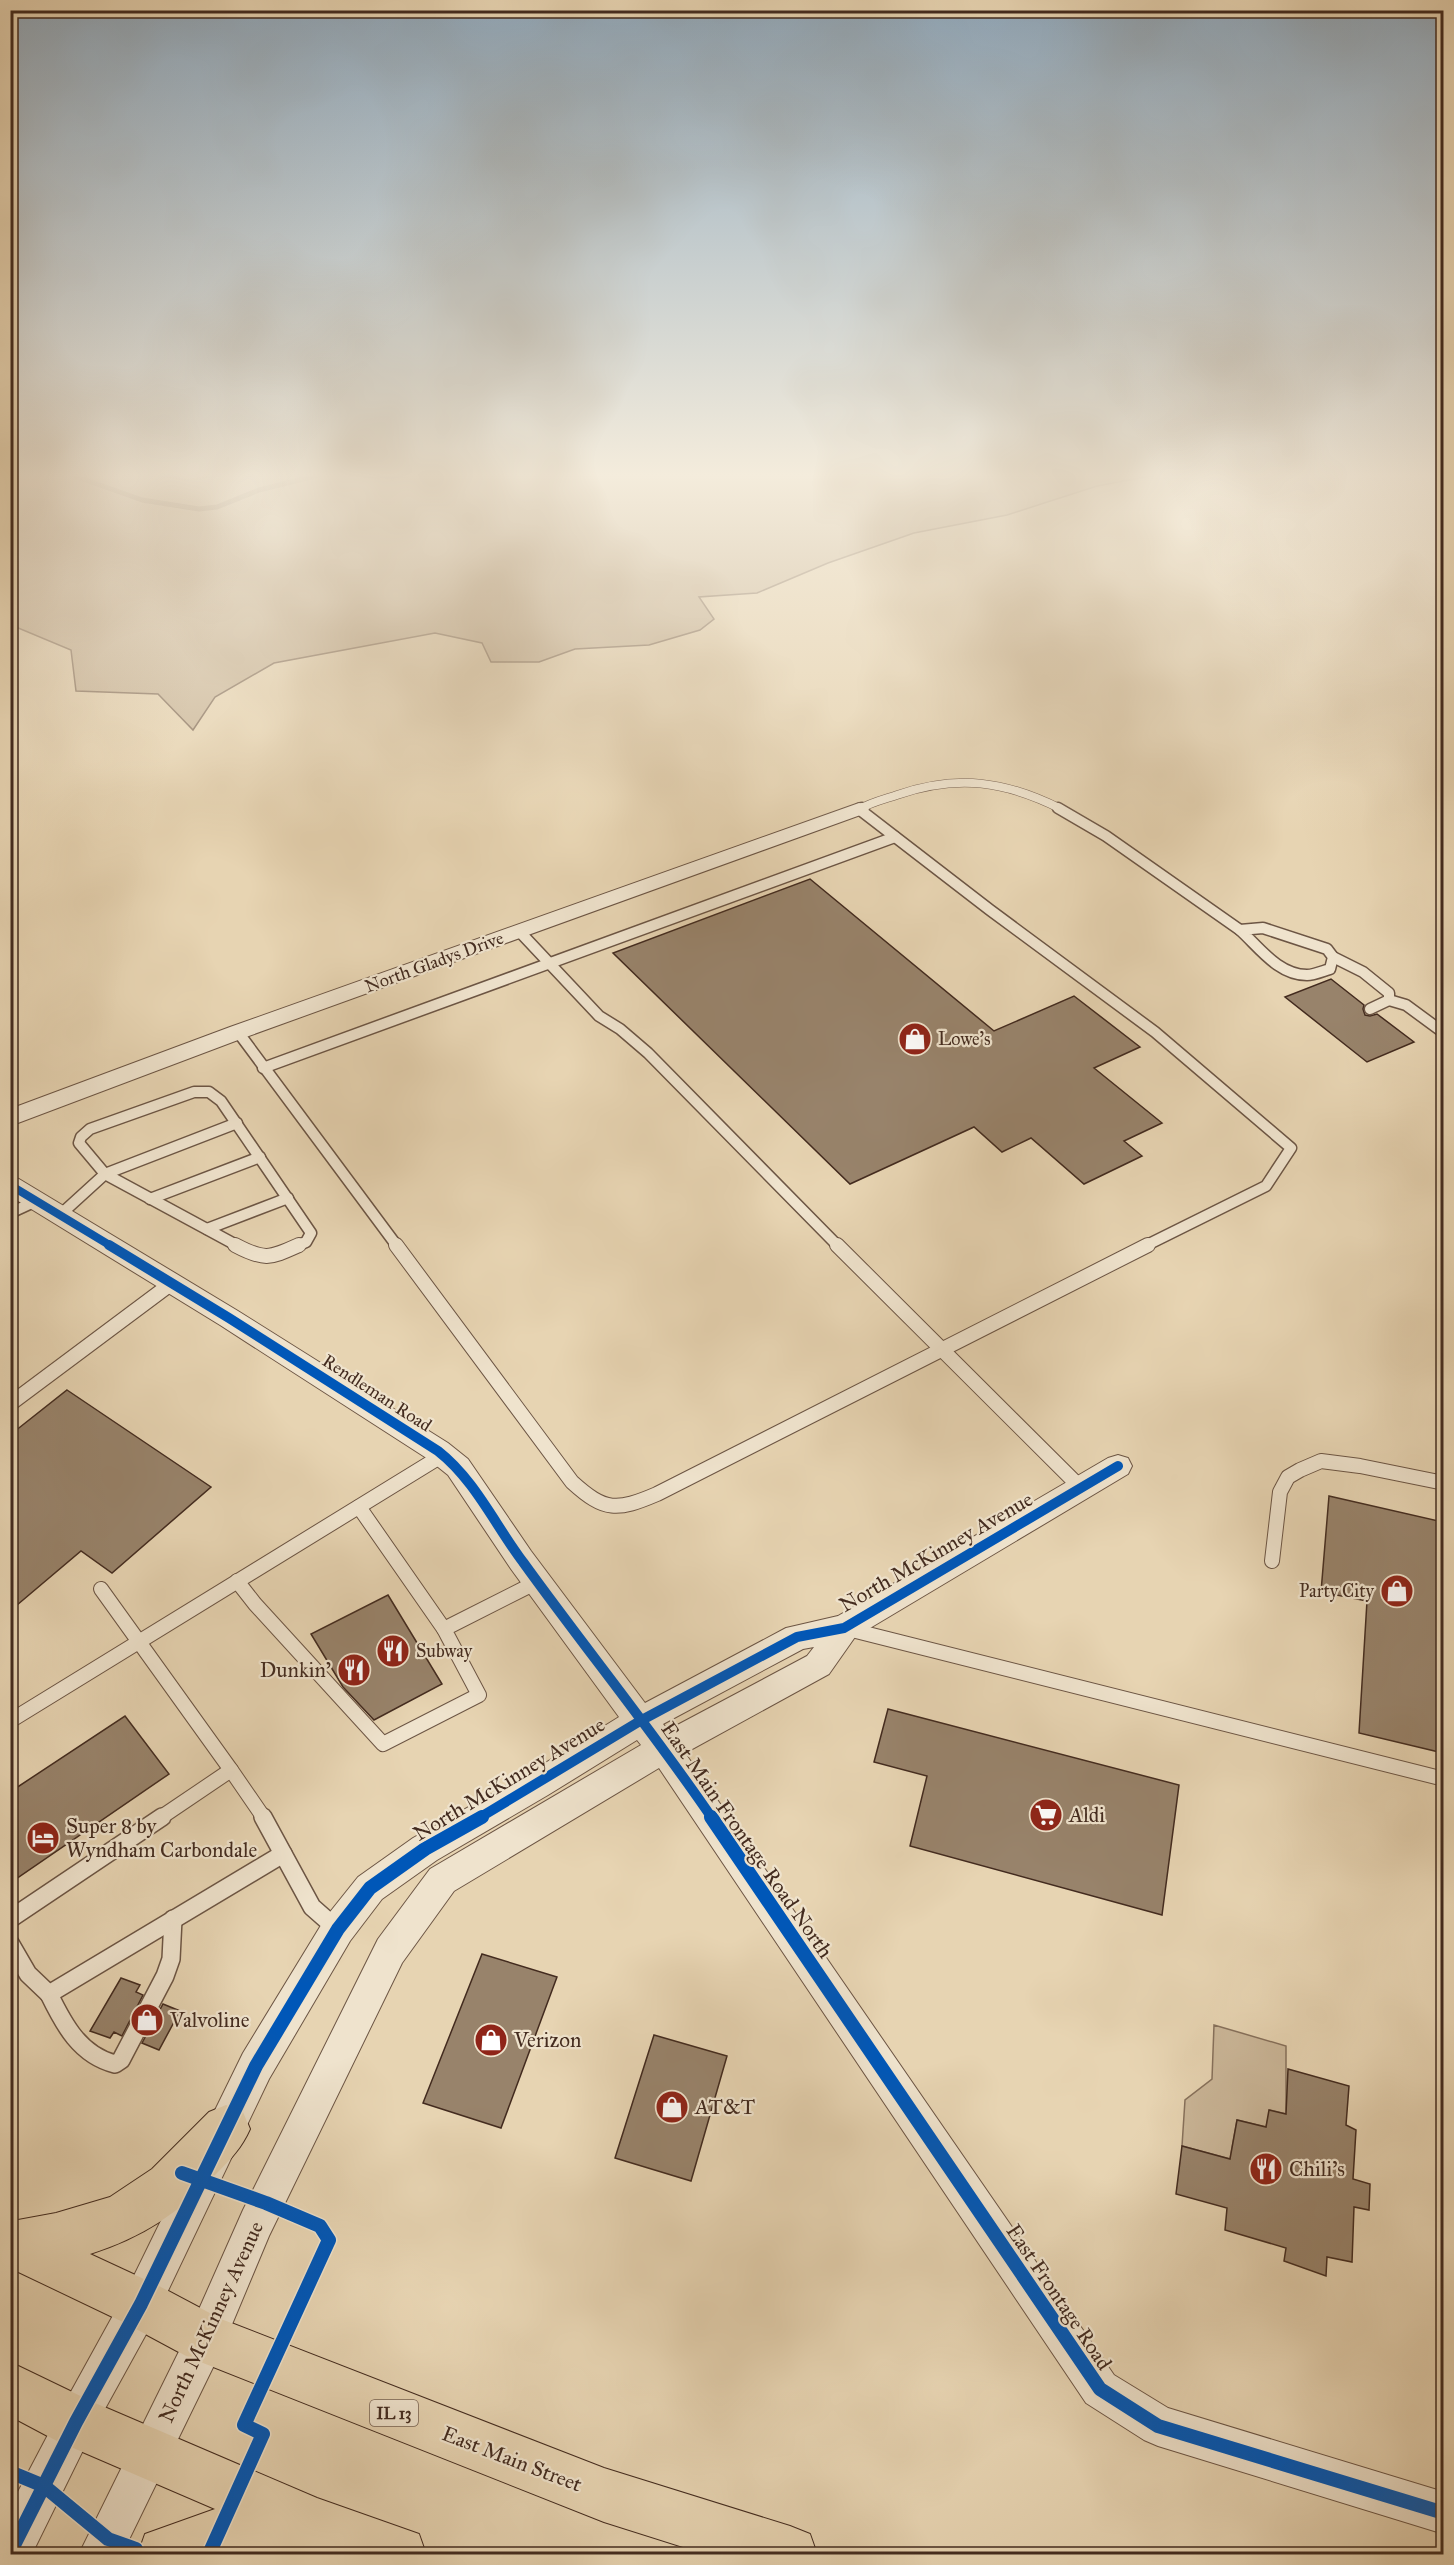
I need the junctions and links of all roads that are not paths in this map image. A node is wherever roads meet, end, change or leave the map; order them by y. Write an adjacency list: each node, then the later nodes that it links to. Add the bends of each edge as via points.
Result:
1 (859, 809): 2 (lane); 3 (lane, via 895,794 936,784 974,782 1012,789 1051,804 1101,834); 4 (street, North Gladys Drive)
2 (895, 837): 6 (lane); 24 (lane, via 1155,1032 1292,1148 1266,1186)
3 (1240, 930): 5 (lane, via 1263,928 1295,937 1327,949); 5 (lane, via 1278,968 1305,975 1330,969)
4 (519, 931): 6 (lane); 10 (street, North Gladys Drive)
5 (1334, 957): 7 (lane, via 1372,977 1389,993)
6 (548, 963): 11 (lane); 24 (lane, via 599,1016 648,1053)
7 (1389, 1000): 8 (lane); 9 (lane, via 1406,1005)
8 (1370, 1009)
9 (1440, 1030)
10 (238, 1032): 11 (lane); 12 (street, North Gladys Drive)
11 (263, 1068): 24 (lane, via 572,1482 599,1505 632,1505 657,1494)
12 (10, 1118)
13 (237, 1123): 14 (lane); 15 (lane); 15 (lane, via 216,1094 206,1091 90,1130 79,1143)
14 (260, 1157): 17 (lane); 18 (lane)
15 (105, 1174): 18 (lane); 21 (lane)
16 (10, 1185): 19 (street, Rendleman Road)
17 (288, 1198): 22 (lane); 22 (lane, via 311,1233 306,1242 271,1257 239,1247)
18 (150, 1199): 22 (lane)
19 (36, 1200): 20 (lane); 21 (street, Rendleman Road)
20 (10, 1213)
21 (60, 1215): 23 (street, Rendleman Road)
22 (207, 1229)
23 (172, 1283): 25 (lane); 26 (street, Rendleman Road)
24 (939, 1349): 29 (lane)
25 (10, 1404)
26 (443, 1455): 30 (lane); 33 (street, Rendleman Road, via 458,1467)
27 (1118, 1466): 29 (street, North McKinney Avenue)
28 (1443, 1483): 31 (lane, via 1321,1461 1300,1470 1288,1477 1280,1492)
29 (1081, 1488): 35 (street, North McKinney Avenue)
30 (359, 1507): 32 (lane); 36 (lane)
31 (1272, 1561)
32 (237, 1581): 36 (lane, via 383,1744 479,1695); 37 (lane)
33 (537, 1582): 36 (lane); 39 (street, Rendleman Road)
34 (100, 1589): 37 (lane)
35 (844, 1628): 39 (street, North McKinney Avenue, via 797,1636); 40 (street, North McKinney Avenue, via 818,1665); 42 (lane)
36 (444, 1629)
37 (139, 1640): 38 (lane); 41 (lane)
38 (10, 1720)
39 (640, 1721): 40 (street, East Main Frontage Road North); 46 (street, North McKinney Avenue, via 425,1849 370,1887)
40 (664, 1748): 48 (street, East Main Frontage Road North); 53 (street, North McKinney Avenue, via 442,1880 390,1951 256,2223)
41 (231, 1770): 43 (lane, via 261,1811); 44 (lane)
42 (1443, 1779)
43 (283, 1854): 45 (lane); 46 (lane, via 312,1907)
44 (10, 1919)
45 (173, 1919): 49 (lane); 49 (lane, via 171,1959 165,1977 121,2060 115,2064 76,2043)
46 (338, 1929): 50 (street, North McKinney Avenue, via 256,2066)
47 (10, 1943): 49 (lane, via 28,1974)
48 (823, 1981): 57 (street, East Frontage Road, via 1100,2389 1158,2426)
49 (49, 1994)
50 (226, 2129): 51 (highway, via 160,2195 123,2218 80,2234); 52 (street, North McKinney Avenue)
51 (14, 2243): 52 (highway, East Main Street / IL 13)
52 (141, 2304): 53 (highway, East Main Street / IL 13); 55 (street, North McKinney Avenue)
53 (206, 2339): 56 (street, North McKinney Avenue); 63 (highway, East Main Street / IL 13, via 604,2495)
54 (10, 2388): 55 (highway)
55 (76, 2422): 56 (highway); 59 (street, North McKinney Avenue)
56 (150, 2454): 58 (highway); 60 (street, North McKinney Avenue)
57 (1443, 2513)
58 (304, 2520): 61 (highway, via 218,2535); 62 (highway)
59 (10, 2553)
60 (100, 2554)
61 (165, 2554)
62 (399, 2554)
63 (790, 2554)

